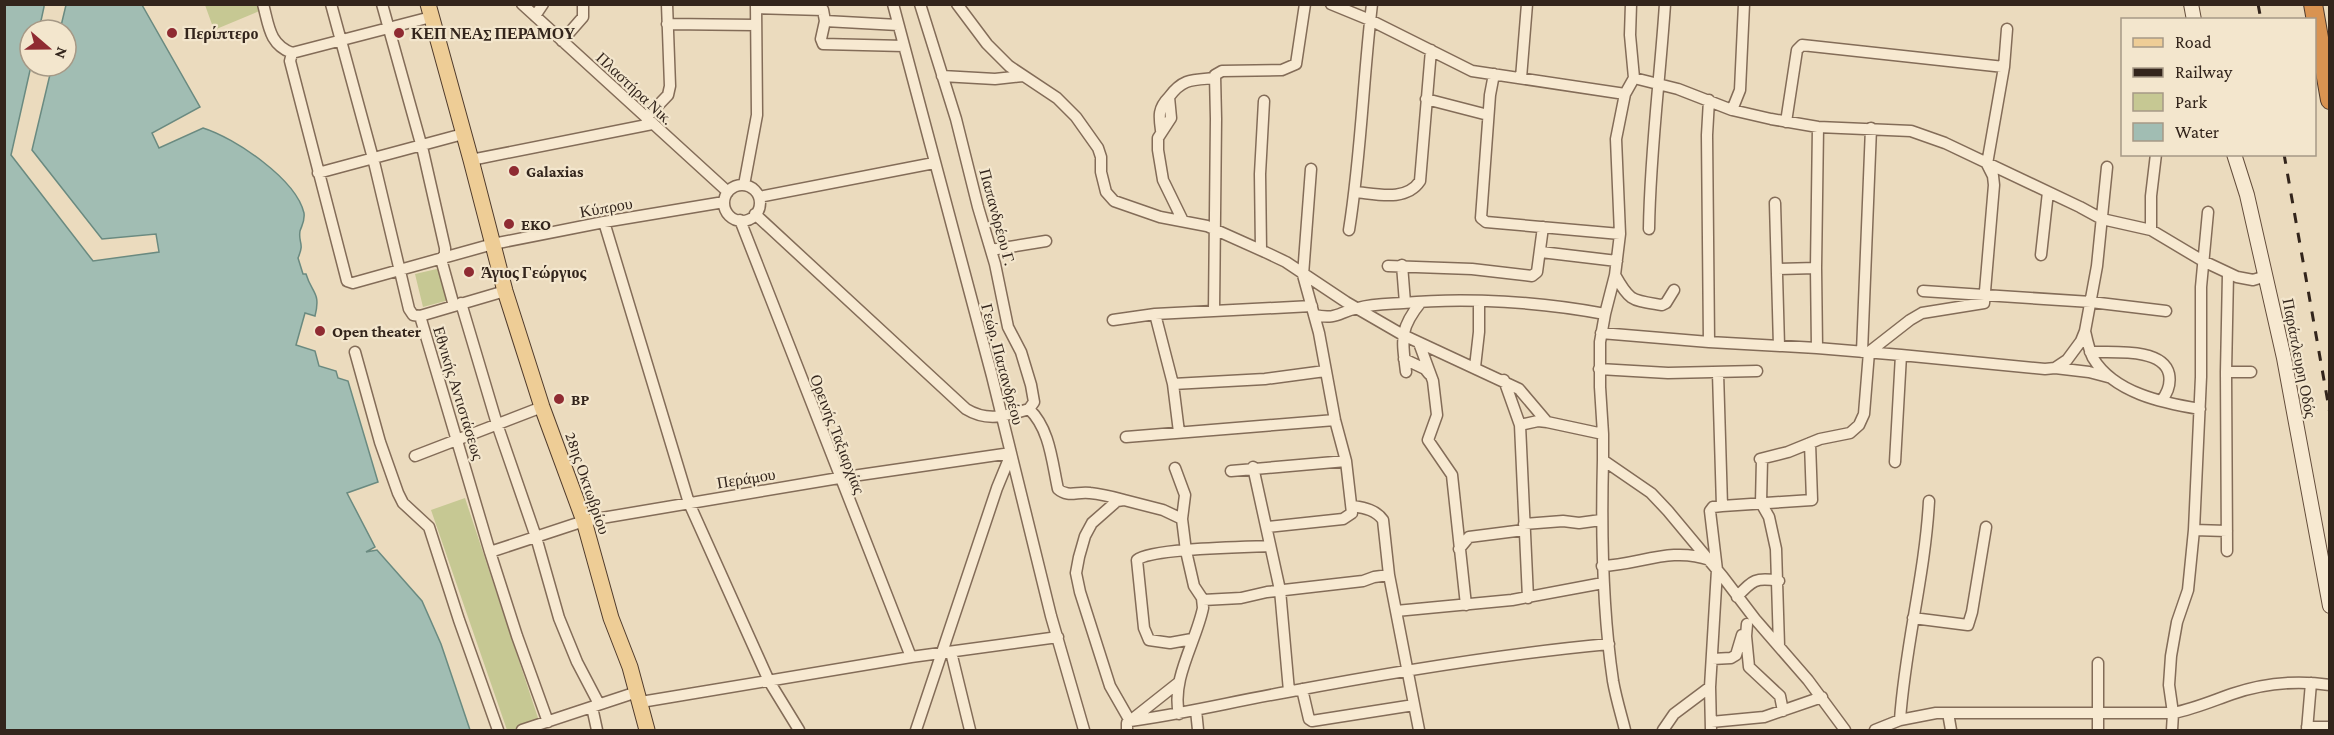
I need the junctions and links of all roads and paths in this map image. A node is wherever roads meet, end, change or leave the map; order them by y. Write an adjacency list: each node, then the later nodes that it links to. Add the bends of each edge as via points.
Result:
1 (263, 4): 33 (street, via 270,37)
2 (331, 4): 29 (street, Εθνικής Αντιστάσεως)
3 (382, 4): 27 (street)
4 (522, 4): 20 (street, Πλαστήρα Νικ.)
5 (543, 4): 20 (street)
6 (583, 4): 30 (street, via 583,17)
7 (667, 4): 24 (street)
8 (893, 4): 26 (street, Γεώρ. Παπανδρέου)
9 (920, 4): 36 (street, Παπανδρέου Γ.)
10 (957, 4): 37 (street, via 987,44)
11 (1305, 4): 38 (street, via 1296,64 1282,70 1222,71)
12 (1331, 4): 21 (street)
13 (1372, 4): 21 (street)
14 (1527, 4): 39 (street)
15 (1631, 4): 40 (street)
16 (1665, 4): 41 (street)
17 (1744, 4): 47 (street, via 1740,90)
18 (756, 6): 22 (street, via 820,9 825,12); 25 (street)
19 (430, 11): 27 (street); 53 (main road, 28ης Οκτωβρίου)
20 (535, 16): 30 (street, Πλαστήρα Νικ.)
21 (1370, 20): 32 (street); 65 (street)
22 (825, 21): 26 (street); 31 (street, via 821,39 824,44)
23 (2316, 21): 45 (highway)
24 (667, 24): 25 (street); 49 (street, via 670,86)
25 (755, 25): 64 (street, via 758,115)
26 (898, 25): 31 (street, Γεώρ. Παπανδρέου)
27 (389, 28): 29 (street); 54 (street)
28 (2007, 29): 34 (street)
29 (340, 41): 33 (street); 57 (street, Εθνικής Αντιστάσεως)
30 (562, 41): 49 (street, Πλαστήρα Νικ.)
31 (904, 46): 59 (street, Γεώρ. Παπανδρέου)
32 (1431, 50): 35 (street, via 1472,71); 43 (street)
33 (292, 53): 63 (street, via 290,60)
34 (2004, 67): 50 (street, via 1802,45 1797,50); 60 (street)
35 (1494, 74): 39 (street); 48 (street)
36 (942, 76): 37 (street); 84 (street, Παπανδρέου Γ.)
37 (1023, 76): 74 (street, via 1057,98 1087,131 1100,153 1103,181 1110,198 1132,209)
38 (1215, 78): 74 (street, via 1184,82 1176,87 1169,97 1171,118 1158,138 1163,180); 77 (street)
39 (1521, 78): 42 (street)
40 (1634, 78): 41 (street); 42 (street)
41 (1659, 84): 44 (street); 78 (street)
42 (1625, 94): 81 (street, via 1616,139)
43 (1426, 99): 48 (street); 65 (street, via 1420,181 1415,189 1404,195)
44 (1709, 100): 47 (street); 122 (street)
45 (2330, 100)
46 (1264, 101): 85 (street)
47 (1732, 110): 50 (street)
48 (1488, 116): 76 (street, via 1481,219)
49 (649, 121): 58 (street); 68 (street, Πλαστήρα Νικ.)
50 (1786, 122): 51 (street)
51 (1818, 127): 52 (street); 93 (street)
52 (1871, 128): 60 (street, via 1928,135); 127 (street)
53 (463, 134): 54 (street); 58 (main road, 28ης Οκτωβρίου)
54 (421, 145): 57 (street); 88 (street, via 444,248)
55 (2156, 156): 80 (street)
56 (2235, 156): 99 (main road, Παράπλευρη Οδός)
57 (372, 159): 63 (street); 95 (street, Εθνικής Αντιστάσεως)
58 (471, 160): 83 (main road, 28ης Οκτωβρίου)
59 (934, 163): 67 (street); 148 (street, Γεώρ. Παπανδρέου)
60 (1987, 164): 66 (street); 103 (street, via 1994,185)
61 (2107, 167): 72 (street)
62 (1311, 169): 96 (street)
63 (318, 173): 95 (street, Κύπρου, via 347,281 359,283)
64 (744, 185): 67 (street); 68 (street, via 734,187)
65 (1355, 192): 79 (street)
66 (2048, 192): 72 (street); 87 (street)
67 (759, 196): 71 (street)
68 (726, 197): 73 (street, via 729,214); 75 (street, Κύπρου)
69 (1775, 203): 94 (street)
70 (2208, 213): 90 (street)
71 (755, 214): 73 (street); 148 (street, via 966,409 975,415)
72 (2102, 219): 80 (street); 108 (street)
73 (740, 220): 166 (street, Ορεινής Ταξιαρχίας)
74 (1183, 221): 77 (street)
75 (604, 222): 83 (street, Κύπρου); 169 (street)
76 (1543, 227): 81 (street); 86 (street)
77 (1215, 229): 85 (street); 112 (street)
78 (1649, 229)
79 (1349, 230)
80 (2151, 230): 90 (street)
81 (1620, 234): 89 (street)
82 (1046, 241): 84 (street)
83 (493, 244): 88 (street, Κύπρου); 101 (main road, 28ης Οκτωβρίου)
84 (991, 250): 146 (street, Παπανδρέου Γ., via 1008,327 1031,385 1034,402)
85 (1261, 250): 96 (street)
86 (1541, 252): 89 (street); 91 (street, via 1537,272 1532,276)
87 (2041, 255)
88 (441, 259): 95 (street, Κύπρου); 110 (street)
89 (1617, 261): 98 (street)
90 (2203, 261): 97 (street); 147 (street)
91 (1402, 265): 92 (street); 109 (street)
92 (1388, 266)
93 (1816, 268): 94 (street); 125 (street)
94 (1777, 269): 124 (street)
95 (399, 271): 117 (street, Εθνικής Αντιστάσεως, via 409,309)
96 (1303, 274): 111 (street); 113 (street)
97 (2228, 274): 99 (street, via 2247,279); 137 (street)
98 (1615, 275): 104 (street); 107 (street)
99 (2266, 276): 197 (main road, Παράπλευρη Οδός)
100 (1674, 290): 104 (street, via 1662,305)
101 (505, 291): 110 (street); 145 (main road, 28ης Οκτωβρίου)
102 (1923, 291): 103 (street)
103 (1986, 296): 108 (street); 127 (street, via 1979,305 1922,313)
104 (1629, 297): 107 (street)
105 (1420, 302): 106 (street); 109 (street); 121 (street, via 1405,324)
106 (1479, 302): 116 (street); 131 (street)
107 (1608, 302): 116 (street)
108 (2091, 302): 114 (street); 119 (street)
109 (1405, 303): 111 (street)
110 (457, 304): 117 (street); 151 (street)
111 (1356, 308): 113 (street, via 1328,318); 121 (street)
112 (1214, 311): 113 (street); 115 (street)
113 (1313, 311): 134 (street)
114 (2166, 311)
115 (1155, 314): 118 (street); 143 (street)
116 (1605, 314): 120 (street)
117 (420, 316): 156 (street, Εθνικής Αντιστάσεως)
118 (1113, 320)
119 (2085, 331): 128 (street); 132 (street, via 2067,360)
120 (1601, 333): 122 (street); 133 (street)
121 (1403, 335): 123 (street); 130 (street)
122 (1709, 342): 124 (street)
123 (1419, 343): 131 (street); 140 (street)
124 (1779, 346): 125 (street)
125 (1817, 348): 127 (street)
126 (355, 352): 233 (street, via 398,493 403,503 429,527)
127 (1866, 352): 129 (street); 157 (street, via 1864,414 1859,425 1850,433)
128 (2090, 352): 141 (street, via 2100,368); 144 (street, via 2133,353 2162,362 2167,366 2169,386)
129 (1901, 355): 132 (street); 162 (street)
130 (1404, 358): 136 (street); 140 (street)
131 (1475, 367): 142 (street)
132 (2055, 368): 141 (street)
133 (1599, 369): 139 (street); 154 (street)
134 (1325, 371): 143 (street); 149 (street)
135 (1757, 371): 139 (street)
136 (1406, 372)
137 (2226, 372): 138 (street); 180 (street)
138 (2251, 372)
139 (1718, 373): 172 (street)
140 (1430, 374): 183 (street, via 1437,415 1428,440 1452,475)
141 (2114, 379): 144 (street)
142 (1504, 380): 150 (street, via 1527,396); 152 (street)
143 (1173, 384): 153 (street)
144 (2162, 400): 147 (street)
145 (542, 407): 151 (street); 174 (main road, 28ης Οκτωβρίου)
146 (1029, 409): 148 (street); 167 (street, via 1040,423 1049,446 1058,489 1063,493 1088,492)
147 (2200, 409): 179 (street)
148 (1002, 417): 158 (street, Γεώρ. Παπανδρέου)
149 (1335, 420): 153 (street); 161 (street)
150 (1547, 422): 152 (street); 154 (street)
151 (496, 424): 156 (street); 181 (street)
152 (1520, 424): 177 (street)
153 (1179, 432): 155 (street)
154 (1603, 434): 160 (street)
155 (1126, 437)
156 (458, 440): 159 (street); 186 (street, Εθνικής Αντιστάσεως)
157 (1810, 443): 170 (street, via 1761,459); 170 (street, via 1812,500)
158 (1011, 453): 166 (street, Περάμου); 201 (street, Γεώρ. Παπανδρέου); 205 (street)
159 (415, 456)
160 (1603, 459): 175 (street); 187 (street, via 1651,493)
161 (1346, 461): 163 (street); 171 (street)
162 (1895, 462)
163 (1253, 467): 165 (street); 176 (street)
164 (1175, 468): 173 (street, via 1185,495)
165 (1231, 471)
166 (839, 478): 169 (street, Περάμου); 206 (street, Ορεινής Ταξιαρχίας)
167 (1124, 500): 173 (street); 229 (street, via 1108,507 1092,523 1076,573 1110,686)
168 (1929, 501): 199 (street, via 1926,554)
169 (689, 503): 174 (street, Περάμου); 210 (street)
170 (1761, 503): 172 (street); 190 (street, via 1773,532)
171 (1353, 506): 176 (street, via 1350,516 1343,519); 189 (street, via 1369,509 1383,520)
172 (1722, 506): 187 (street, via 1713,507 1710,515)
173 (1182, 519): 184 (street)
174 (584, 520): 181 (street, Περάμου); 217 (main road, 28ης Οκτωβρίου, via 611,618)
175 (1601, 520): 177 (street, via 1563,520); 188 (street)
176 (1268, 527): 182 (street)
177 (1524, 527): 183 (street, via 1469,537); 194 (street)
178 (1986, 527): 199 (street, via 1968,625)
179 (2194, 530): 180 (street); 225 (street, via 2188,590 2171,656 2169,685)
180 (2228, 531): 185 (street)
181 (536, 537): 186 (street, Περάμου); 219 (street, via 559,618)
182 (1270, 546): 184 (street); 192 (street)
183 (1460, 549): 196 (street)
184 (1185, 551): 195 (street, via 1194,586); 202 (street, via 1141,557 1137,565 1144,628 1149,640 1170,643)
185 (2228, 551)
186 (490, 552): 228 (street, Εθνικής Αντιστάσεως)
187 (1713, 565): 188 (street, via 1692,557 1655,556); 193 (street); 207 (street)
188 (1602, 566): 191 (street)
189 (1389, 575): 192 (street); 198 (street)
190 (1779, 581): 193 (street, via 1760,578); 204 (street)
191 (1603, 583): 194 (street); 203 (street)
192 (1280, 590): 195 (street); 216 (street)
193 (1737, 597): 200 (street)
194 (1528, 598): 196 (street)
195 (1203, 600): 202 (street, via 1201,620)
196 (1466, 605): 198 (street)
197 (2330, 606)
198 (1396, 611): 209 (street)
199 (1913, 618): 227 (street)
200 (1751, 622): 204 (street); 207 (street, via 1736,655); 222 (street, via 1746,636 1749,667 1780,696)
201 (1058, 637): 205 (street); 240 (street, Γεώρ. Παπανδρέου)
202 (1192, 639): 211 (street)
203 (1609, 644): 209 (street); 243 (street, via 1613,683)
204 (1779, 646): 218 (street)
205 (946, 653): 206 (street); 238 (street); 239 (street)
206 (911, 657): 210 (street)
207 (1712, 659): 214 (street)
208 (2098, 663): 224 (street)
209 (1407, 672): 215 (street); 220 (street)
210 (769, 681): 217 (street); 237 (street)
211 (1178, 683): 226 (street); 229 (street)
212 (2312, 683): 213 (street); 225 (street, via 2255,687); 232 (street)
213 (2330, 685)
214 (1710, 687): 230 (street); 244 (street, via 1674,714)
215 (1302, 689): 216 (street); 220 (street, via 1312,721)
216 (1289, 691): 221 (street)
217 (639, 697): 219 (street); 236 (main road, 28ης Οκτωβρίου)
218 (1822, 697): 222 (street); 245 (street)
219 (596, 705): 228 (street); 235 (street)
220 (1414, 705): 242 (street)
221 (1196, 710): 226 (street); 241 (street)
222 (1783, 711): 230 (street)
223 (1948, 713): 224 (street); 227 (street); 247 (street)
224 (2098, 713): 225 (street); 248 (street)
225 (2173, 713): 249 (street)
226 (1179, 714): 229 (street)
227 (1900, 720): 246 (street)
228 (548, 722): 234 (street)
229 (1128, 726)
230 (1711, 726)
231 (2330, 727): 232 (street)
232 (2307, 729)
233 (498, 730)
234 (522, 730)
235 (597, 730)
236 (647, 730)
237 (799, 730)
238 (916, 730)
239 (970, 730)
240 (1084, 730)
241 (1198, 730)
242 (1419, 730)
243 (1625, 730)
244 (1663, 730)
245 (1845, 730)
246 (1875, 730)
247 (1951, 730)
248 (2098, 730)
249 (2172, 730)

